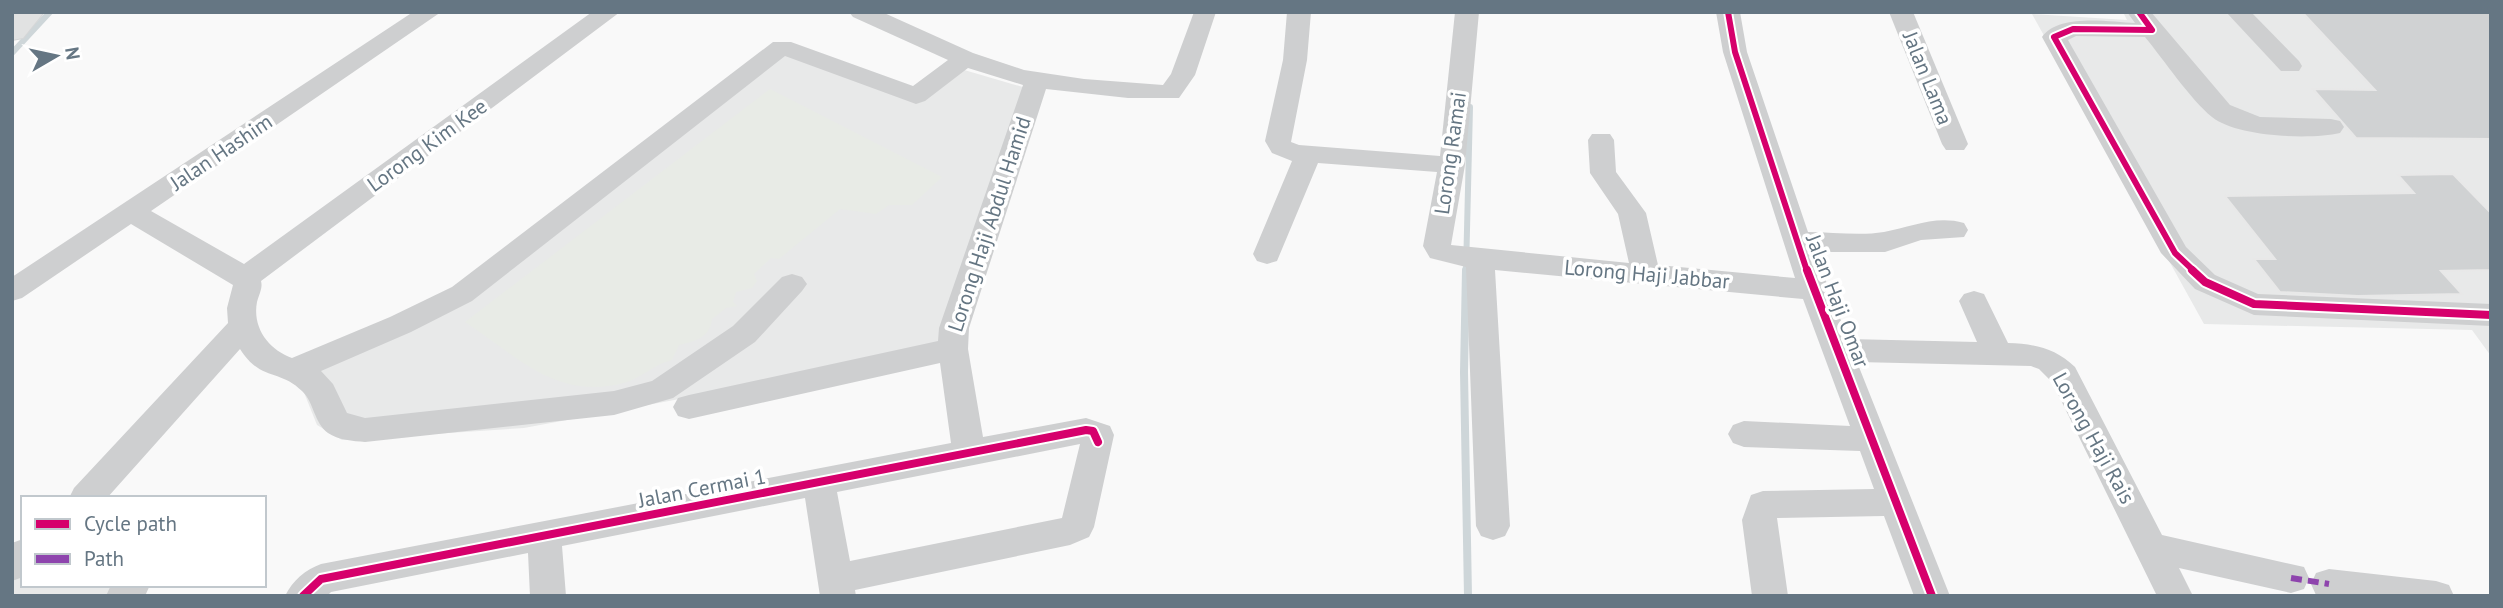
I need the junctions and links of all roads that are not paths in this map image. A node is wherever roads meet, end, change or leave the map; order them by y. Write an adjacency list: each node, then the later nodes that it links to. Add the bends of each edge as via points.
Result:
1 (429, 12): 19 (street, Jalan Hashim)
2 (608, 12): 25 (street, Lorong Kim Kee)
3 (861, 12): 11 (street)
4 (1299, 12): 17 (street, via 1295,60 1278,141 1288,151)
5 (1467, 12): 18 (street, Lorong Ramai)
6 (1728, 12): 21 (street, Jalan Haji Omar, via 1735,52)
7 (1901, 12): 16 (street, Jalan Lama)
8 (2238, 12): 12 (street)
9 (1205, 13): 13 (street, via 1183,75 1172,92)
10 (2146, 21): 14 (street, via 2221,111 2234,120); 30 (street, via 2073,29 2054,37 2175,253 2188,268 2224,293 2265,306)
11 (964, 59): 13 (street); 35 (street, via 916,96 782,47 462,294 424,316)
12 (2290, 66)
13 (1037, 79): 32 (street, Lorong Haji Abdul Hamid, via 957,315)
14 (2332, 127)
15 (1601, 140): 24 (street, via 1603,173 1632,213)
16 (1955, 144)
17 (1308, 155): 18 (street); 22 (street)
18 (1452, 164): 23 (street, Lorong Ramai, via 1437,246 1445,254)
19 (131, 212): 25 (street); 28 (street, Jalan Hashim)
20 (1954, 230): 21 (street, via 1919,231 1885,242)
21 (1797, 242): 27 (street, Jalan Haji Omar)
22 (1268, 254)
23 (1467, 257): 24 (street, Lorong Haji Jabbar); 43 (street)
24 (1646, 274): 27 (street, Lorong Haji Jabbar)
25 (246, 278): 31 (street, via 248,285 240,303)
26 (792, 284): 35 (street, via 744,334 682,379 662,390 614,403 347,429 334,421 316,385)
27 (1814, 290): 33 (street, Jalan Haji Omar)
28 (12, 291)
29 (1974, 301): 34 (street)
30 (2487, 320)
31 (242, 327): 35 (street, via 264,360); 41 (street)
32 (953, 349): 36 (street); 39 (street, Lorong Haji Abdul Hamid)
33 (1838, 350): 34 (street, Lorong Haji Rais); 38 (street, Jalan Haji Omar)
34 (1998, 354): 45 (street, Lorong Haji Rais, via 2032,355 2050,361 2064,375)
35 (295, 370)
36 (689, 407)
37 (1744, 434): 38 (street)
38 (1872, 439): 42 (street, Jalan Haji Omar)
39 (969, 454): 40 (street, Jalan Cermai 1); 48 (street, Jalan Cermai 1, via 1093,431 1098,442 1077,527)
40 (819, 483): 44 (street, Jalan Cermai 1); 48 (street)
41 (88, 496)
42 (1896, 502): 51 (street, via 1763,505 1759,520); 52 (street, Jalan Haji Omar)
43 (1493, 526)
44 (544, 536): 49 (street, Jalan Cermai 1, via 321,579); 50 (street)
45 (2153, 548): 46 (street); 53 (street, Lorong Haji Rais)
46 (2291, 578)
47 (2329, 584): 54 (street)
48 (837, 587)
49 (305, 592)
50 (548, 596)
51 (1770, 596)
52 (1932, 596)
53 (2175, 596)
54 (2436, 596)

